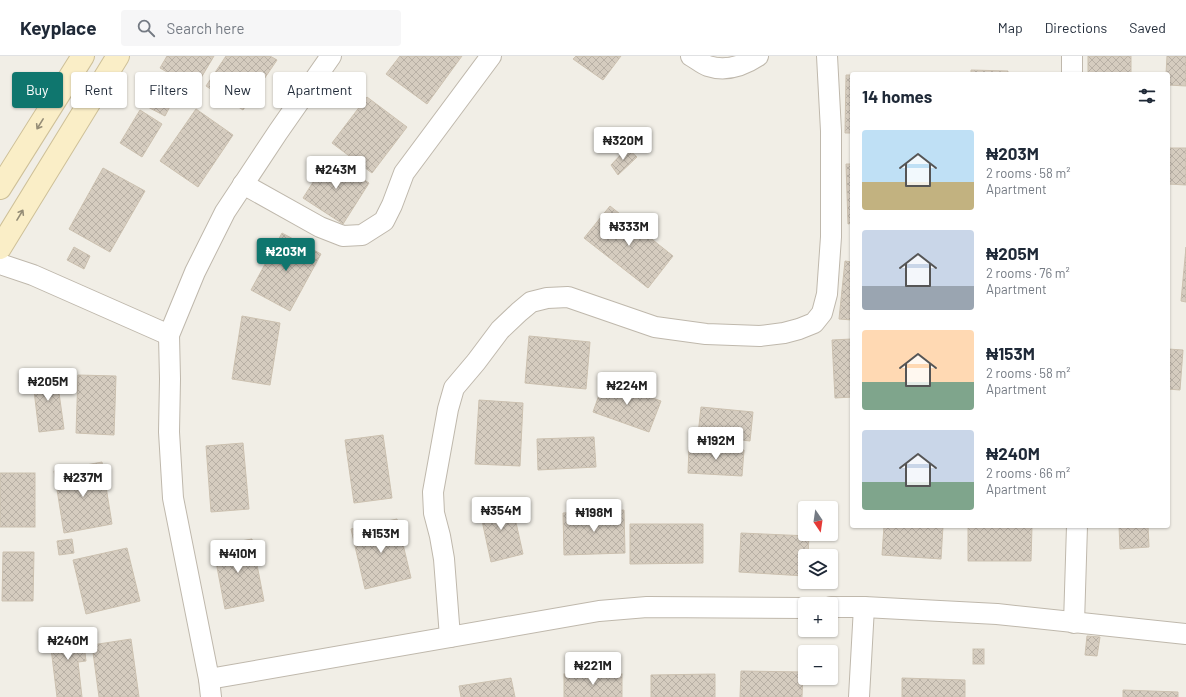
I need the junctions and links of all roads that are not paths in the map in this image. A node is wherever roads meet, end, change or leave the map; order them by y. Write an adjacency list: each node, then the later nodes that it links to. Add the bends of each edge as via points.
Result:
1 (83, 56): 11 (main road, one-way to 11)
2 (118, 56): 12 (main road, one-way to 2)
3 (331, 56): 10 (street)
4 (491, 56): 10 (street, via 404,173 384,221 362,236 343,236 320,227)
5 (692, 56): 6 (street, via 708,66 729,69 746,64)
6 (758, 56)
7 (827, 56): 21 (street, via 831,131 831,237 827,294 822,313 814,323 799,329 760,336 706,334 655,327 568,297 531,302 519,312 500,330 454,388 448,409 433,492 434,513 444,559)
8 (1072, 56): 9 (street)
9 (1072, 72)
10 (243, 184): 14 (street, via 225,212 195,272)
11 (0, 188)
12 (0, 248)
13 (0, 264): 14 (street, via 33,275)
14 (168, 335): 22 (street, via 173,498)
15 (1077, 528): 19 (street)
16 (838, 607): 17 (street)
17 (864, 607): 19 (street, via 997,614); 23 (street)
18 (798, 608): 21 (street, via 647,607 599,611)
19 (1074, 623): 20 (street)
20 (1186, 634)
21 (450, 637): 22 (street)
22 (210, 688)
23 (859, 697)

